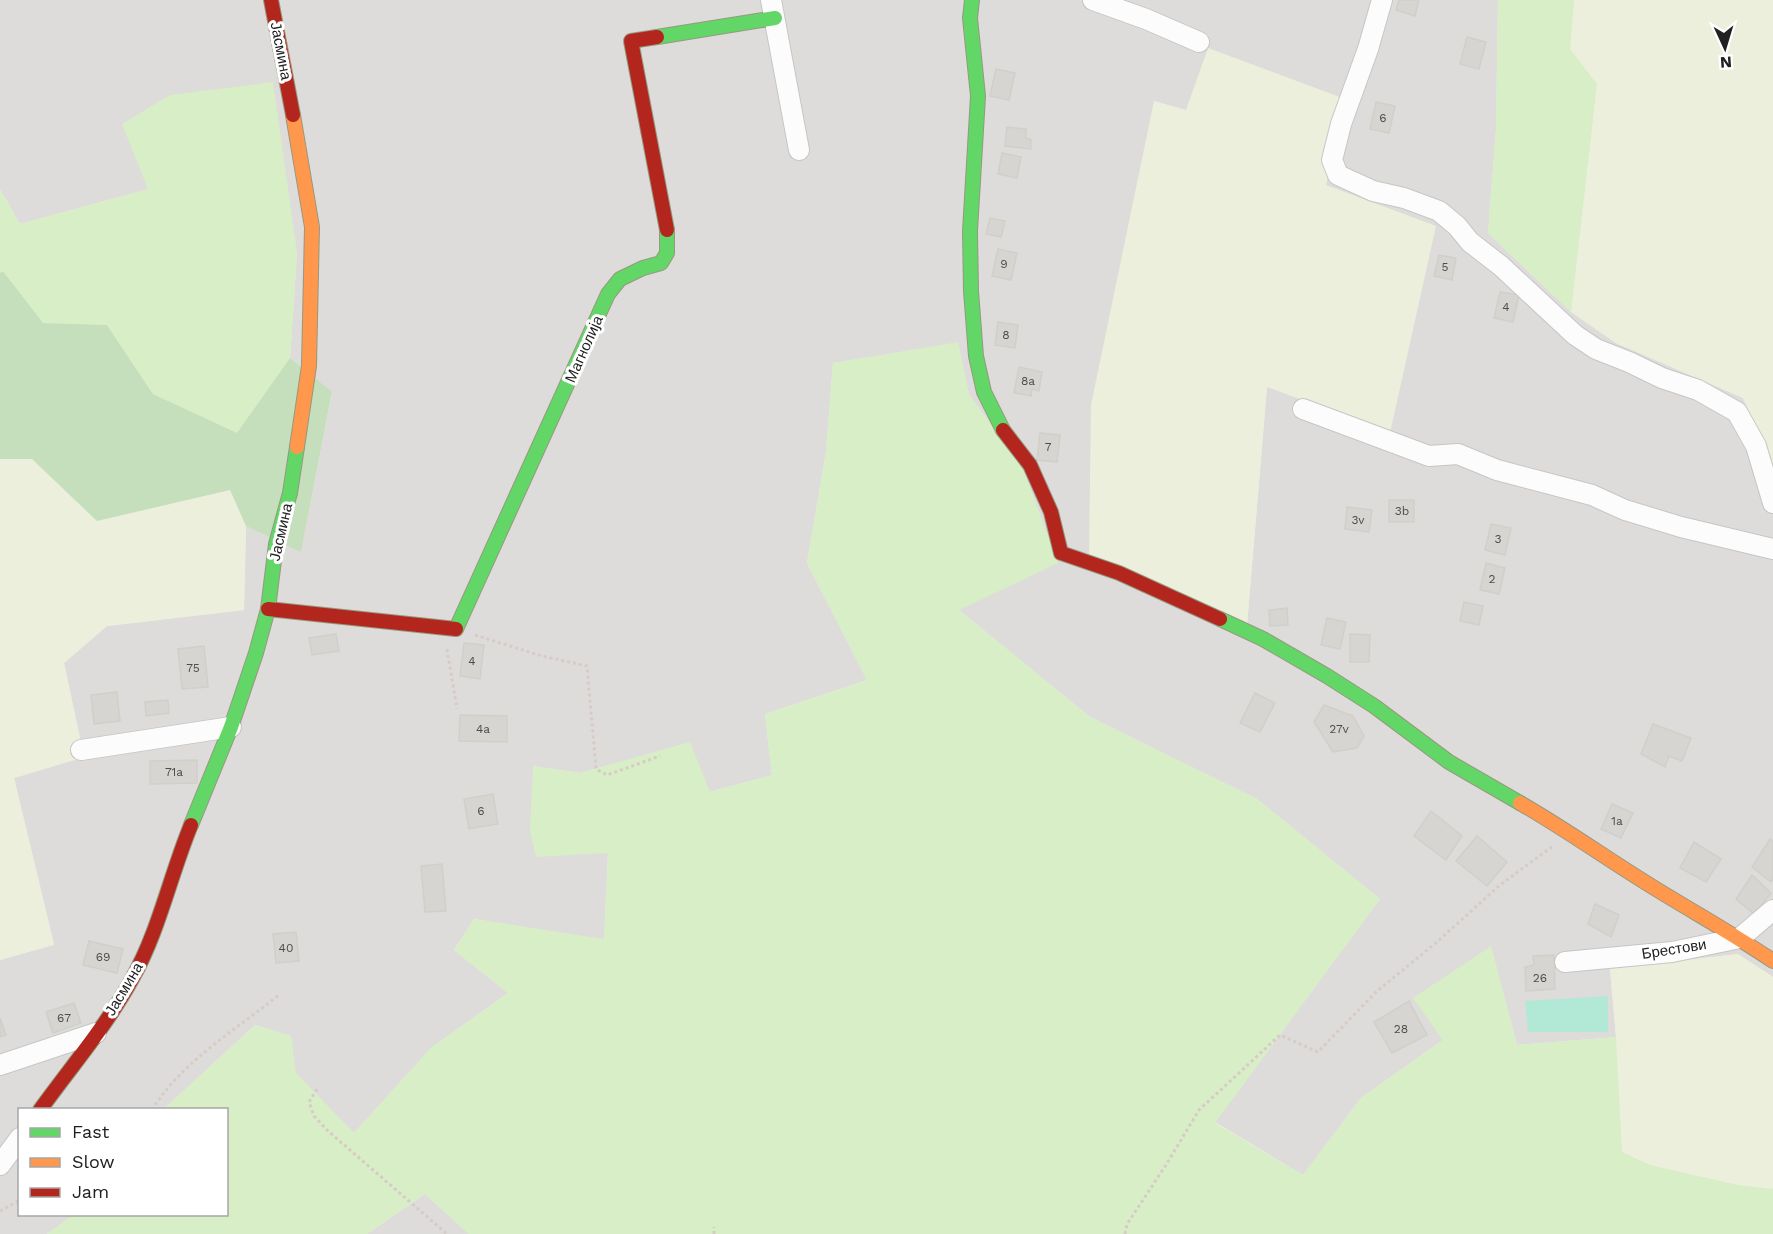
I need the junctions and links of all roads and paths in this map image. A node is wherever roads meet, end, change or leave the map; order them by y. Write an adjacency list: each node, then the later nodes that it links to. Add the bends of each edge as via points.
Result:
1 (271, 0): 11 (street, Јасмина, via 312,227 312,265 309,366)
2 (972, 0): 17 (street, via 970,18 978,96 970,243 976,356 984,392 1001,428 1030,465 1051,512 1061,553 1119,573 1263,639 1374,706 1449,762)
3 (1093, 0): 6 (street)
4 (1382, 0): 9 (street, via 1341,124 1332,160 1338,175 1373,191 1439,211 1596,350 1698,390 1737,412 1756,446)
5 (773, 9): 7 (street, Магнолија); 12 (street, Магнолија, via 631,41 669,238 668,253 661,263 620,279 608,294)
6 (1199, 42)
7 (799, 150)
8 (1303, 410): 10 (street, via 1429,456 1458,454 1497,470 1592,495 1681,527)
9 (1773, 503)
10 (1773, 549)
11 (268, 609): 12 (street); 14 (street, Јасмина)
12 (450, 628): 13 (path); 16 (path, via 587,666 596,769 607,775)
13 (457, 709)
14 (231, 727): 15 (street); 23 (street, Јасмина, via 177,859 149,945 132,980)
15 (81, 750)
16 (660, 756)
17 (1567, 830): 19 (street); 35 (path, via 1377,992 1318,1052 1280,1035 1242,1068 1199,1110 1127,1224)
18 (1773, 910): 19 (street, Брестови)
19 (1740, 938): 20 (street); 21 (street, Брестови, via 1672,952)
20 (1773, 961)
21 (1565, 962)
22 (280, 994): 27 (path, via 199,1057)
23 (96, 1033): 24 (street, Јасмина); 26 (street, Јасмина)
24 (0, 1065)
25 (317, 1089): 33 (path, via 309,1102 314,1116)
26 (41, 1108)
27 (153, 1108)
28 (18, 1141): 29 (street)
29 (0, 1165)
30 (18, 1201): 31 (path)
31 (0, 1211)
32 (714, 1227): 34 (path)
33 (447, 1234)
34 (714, 1234)
35 (1125, 1234)

